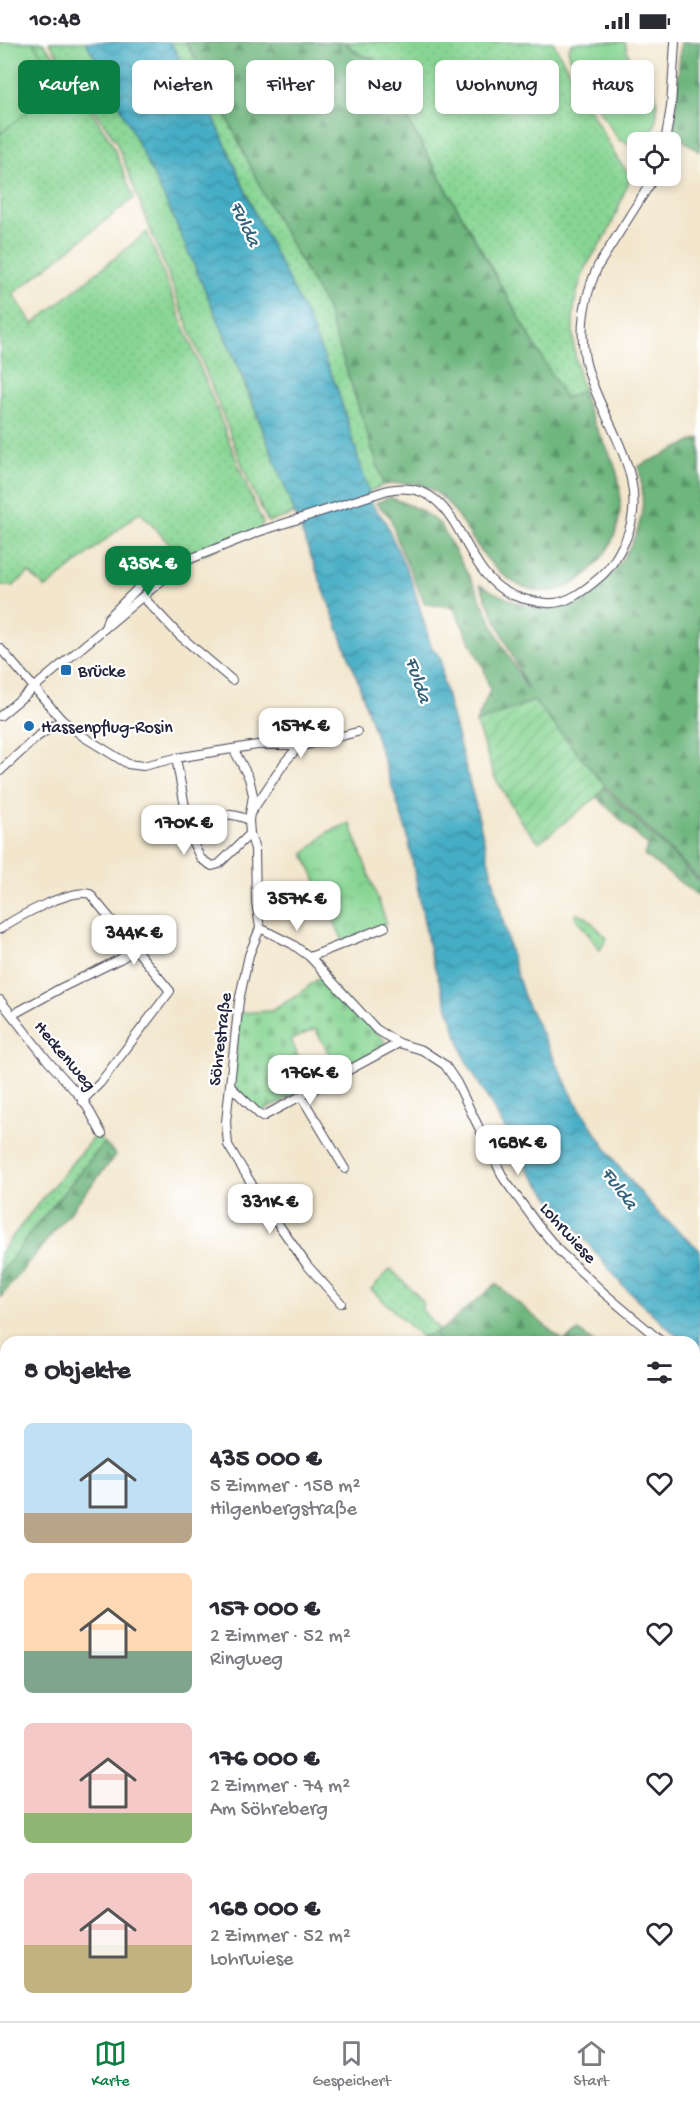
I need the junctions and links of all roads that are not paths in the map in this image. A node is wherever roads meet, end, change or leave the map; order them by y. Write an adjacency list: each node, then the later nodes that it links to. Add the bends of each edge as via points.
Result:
1 (675, 42): 2 (street)
2 (667, 132)
3 (650, 186): 5 (street, via 598,266 585,308 585,358 592,384 627,461 633,486 633,512 619,555 586,589 551,603 522,600 487,576 453,519 432,496 400,488 240,538 185,561)
4 (173, 554): 6 (street, via 108,618)
5 (143, 597): 6 (street); 8 (street, via 179,635)
6 (105, 628): 9 (street)
7 (2, 653): 9 (street)
8 (232, 680)
9 (34, 687): 10 (street); 11 (street)
10 (0, 716)
11 (62, 720): 15 (street, via 128,764 143,766); 16 (street)
12 (357, 732): 13 (street)
13 (299, 746): 14 (street, via 257,745); 17 (street)
14 (234, 750): 15 (street); 17 (street, Söhrestraße, via 249,778 253,795)
15 (176, 758): 18 (street)
16 (0, 771)
17 (250, 817): 18 (street, via 212,814); 19 (street, Söhrestraße)
18 (188, 820): 19 (street, via 195,849 212,866)
19 (250, 834): 21 (street, Söhrestraße, via 255,849)
20 (385, 927): 24 (street)
21 (260, 928): 24 (street, Lohrwiese); 28 (street, Söhrestraße, via 243,978)
22 (0, 929): 23 (street, via 20,915 82,892 90,894)
23 (134, 946): 26 (street, via 120,959); 30 (street, via 170,991 107,1075)
24 (310, 957): 27 (street, Lohrwiese, via 376,1029)
25 (0, 1000): 26 (street, Heckenweg)
26 (12, 1015): 30 (street, Heckenweg)
27 (399, 1043): 29 (street); 34 (street, Lohrwiese, via 422,1050 445,1065 504,1179 540,1228 604,1293)
28 (230, 1086): 29 (street, via 262,1117); 33 (street, Söhrestraße, via 228,1145 300,1256)
29 (302, 1096): 32 (street)
30 (82, 1101): 31 (street, Heckenweg)
31 (102, 1134)
32 (345, 1168)
33 (341, 1303)
34 (655, 1336)

